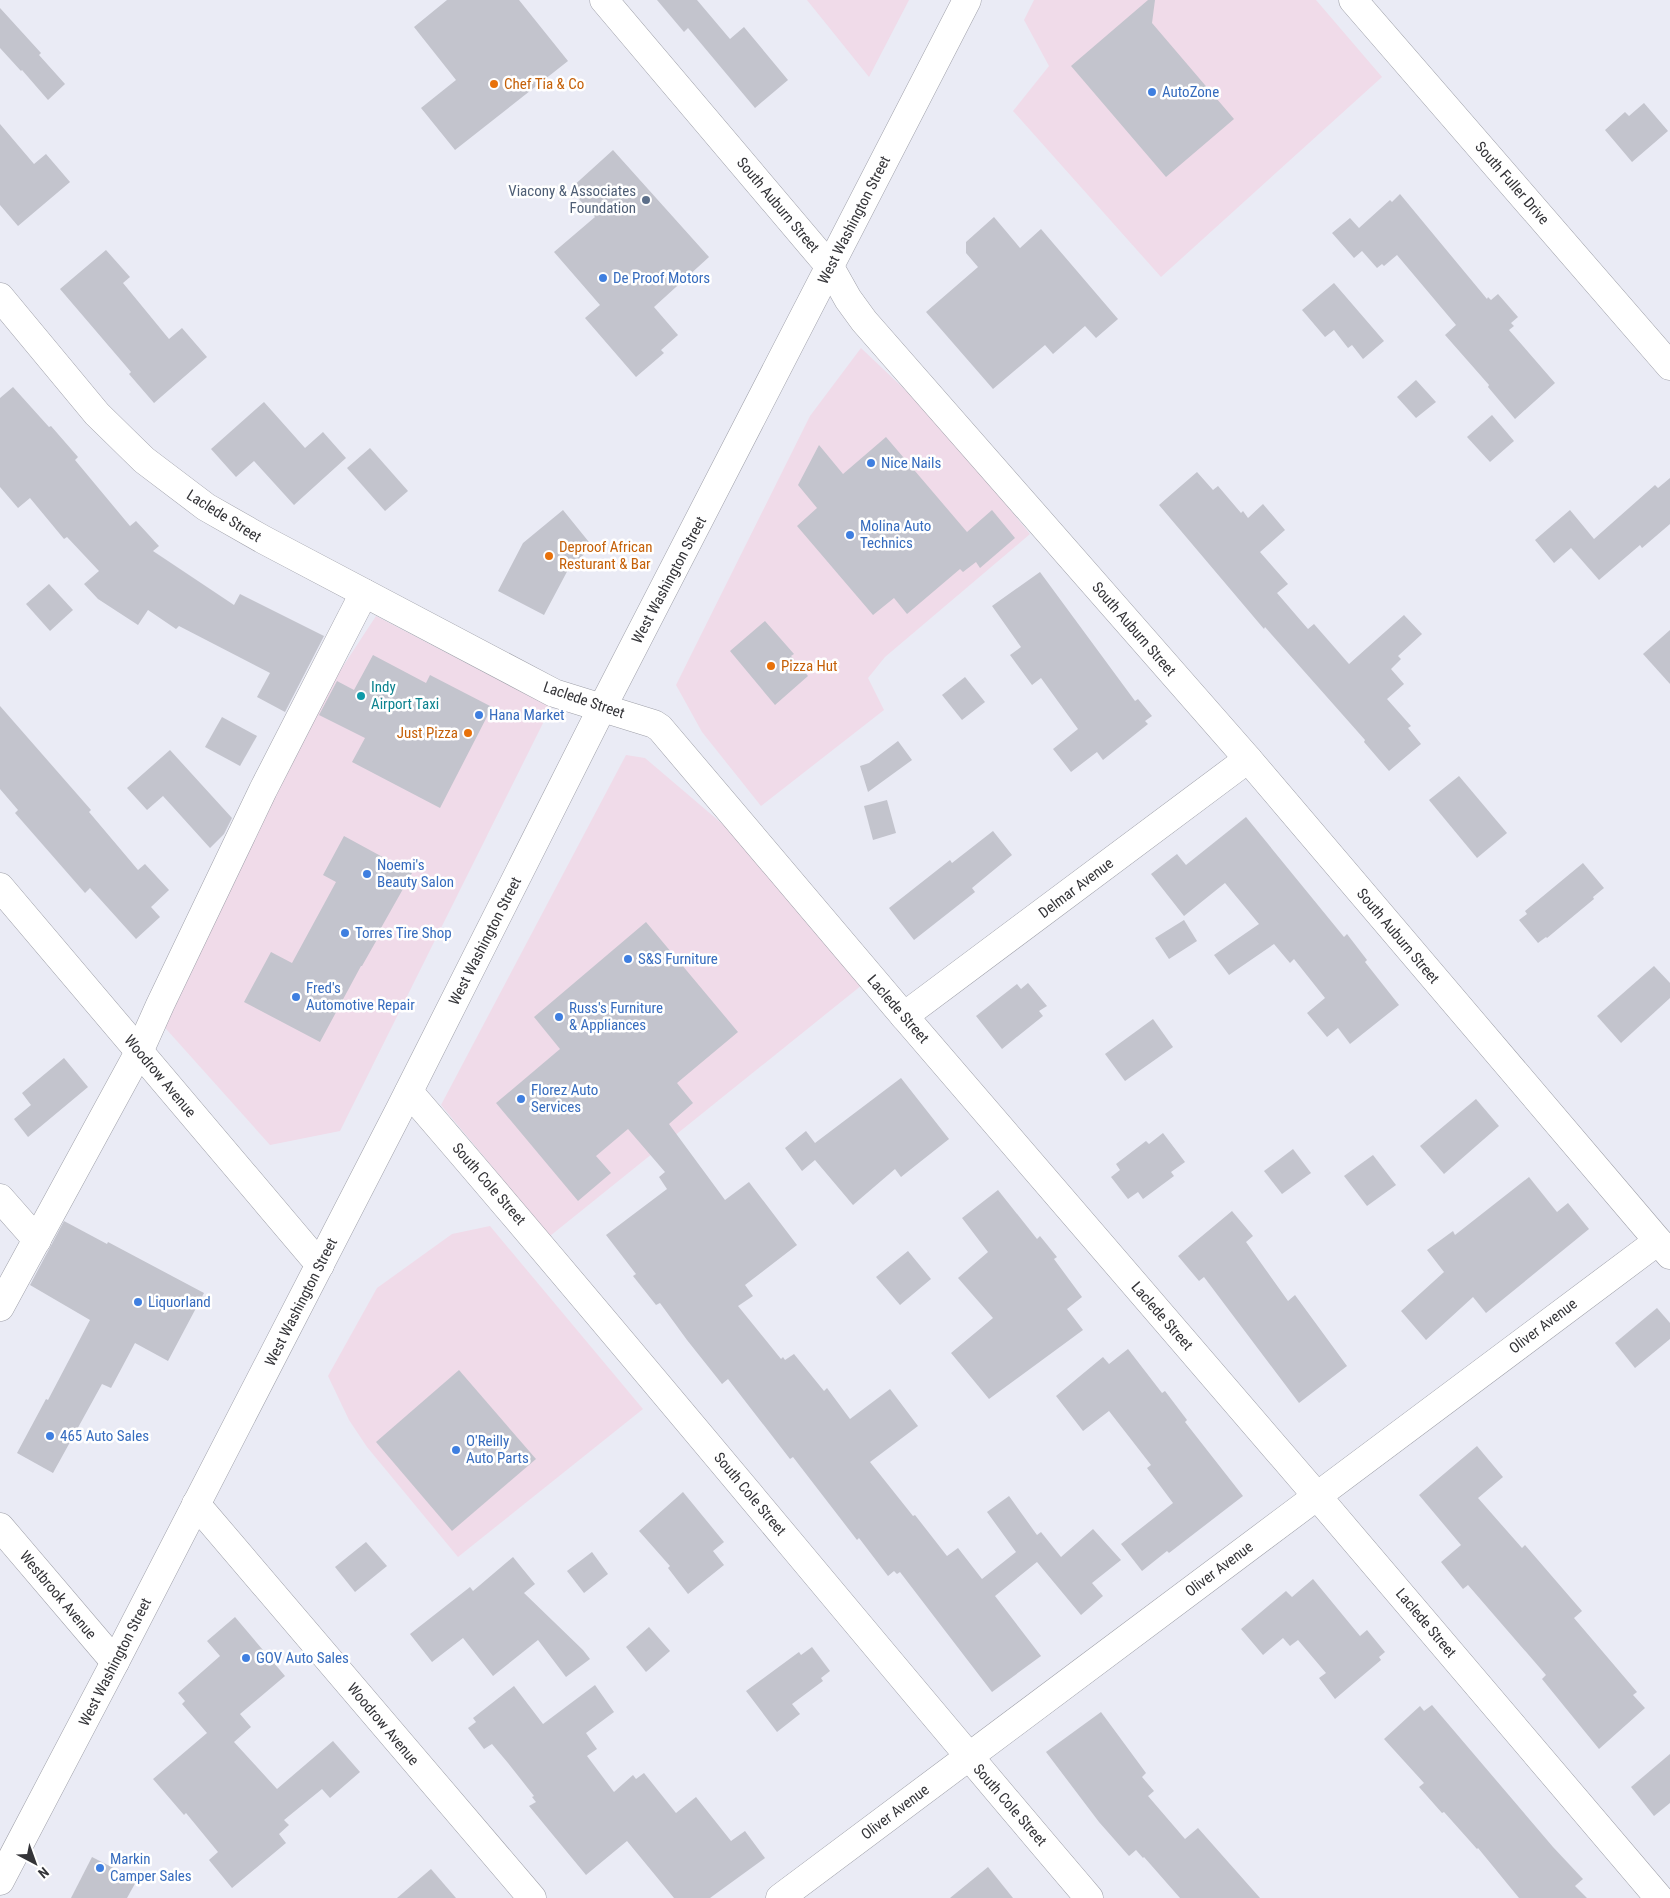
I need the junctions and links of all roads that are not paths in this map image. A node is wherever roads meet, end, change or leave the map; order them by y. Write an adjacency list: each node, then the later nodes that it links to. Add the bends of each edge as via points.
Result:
1 (604, 0): 4 (street, South Auburn Street)
2 (967, 0): 4 (street, West Washington Street)
3 (1354, 0): 6 (street, South Fuller Drive)
4 (830, 267): 8 (street, West Washington Street); 9 (street, South Auburn Street, via 864,320)
5 (0, 297): 7 (street, Laclede Street, via 80,395 144,460 228,521)
6 (1670, 366)
7 (364, 593): 8 (street, Laclede Street, via 554,693); 12 (street, via 263,790)
8 (602, 708): 11 (street, Laclede Street, via 660,728); 13 (street, West Washington Street)
9 (1248, 759): 11 (street, Delmar Avenue); 16 (street, South Auburn Street)
10 (0, 887): 12 (street, Woodrow Avenue)
11 (904, 1016): 19 (street, Laclede Street)
12 (139, 1052): 15 (street); 17 (street, Woodrow Avenue)
13 (409, 1092): 17 (street, West Washington Street); 23 (street, South Cole Street, via 545,1249)
14 (0, 1198): 15 (street)
15 (36, 1240): 18 (street)
16 (1664, 1248): 19 (street, Oliver Avenue)
17 (320, 1265): 20 (street, West Washington Street)
18 (0, 1307)
19 (1317, 1496): 23 (street, Oliver Avenue); 28 (street, Laclede Street)
20 (196, 1504): 22 (street, West Washington Street); 25 (street, Woodrow Avenue)
21 (0, 1527): 22 (street, Westbrook Avenue)
22 (116, 1662): 24 (street, West Washington Street)
23 (969, 1757): 26 (street, Oliver Avenue); 27 (street, South Cole Street)
24 (0, 1880)
25 (532, 1898)
26 (780, 1898)
27 (1089, 1898)
28 (1659, 1898)

